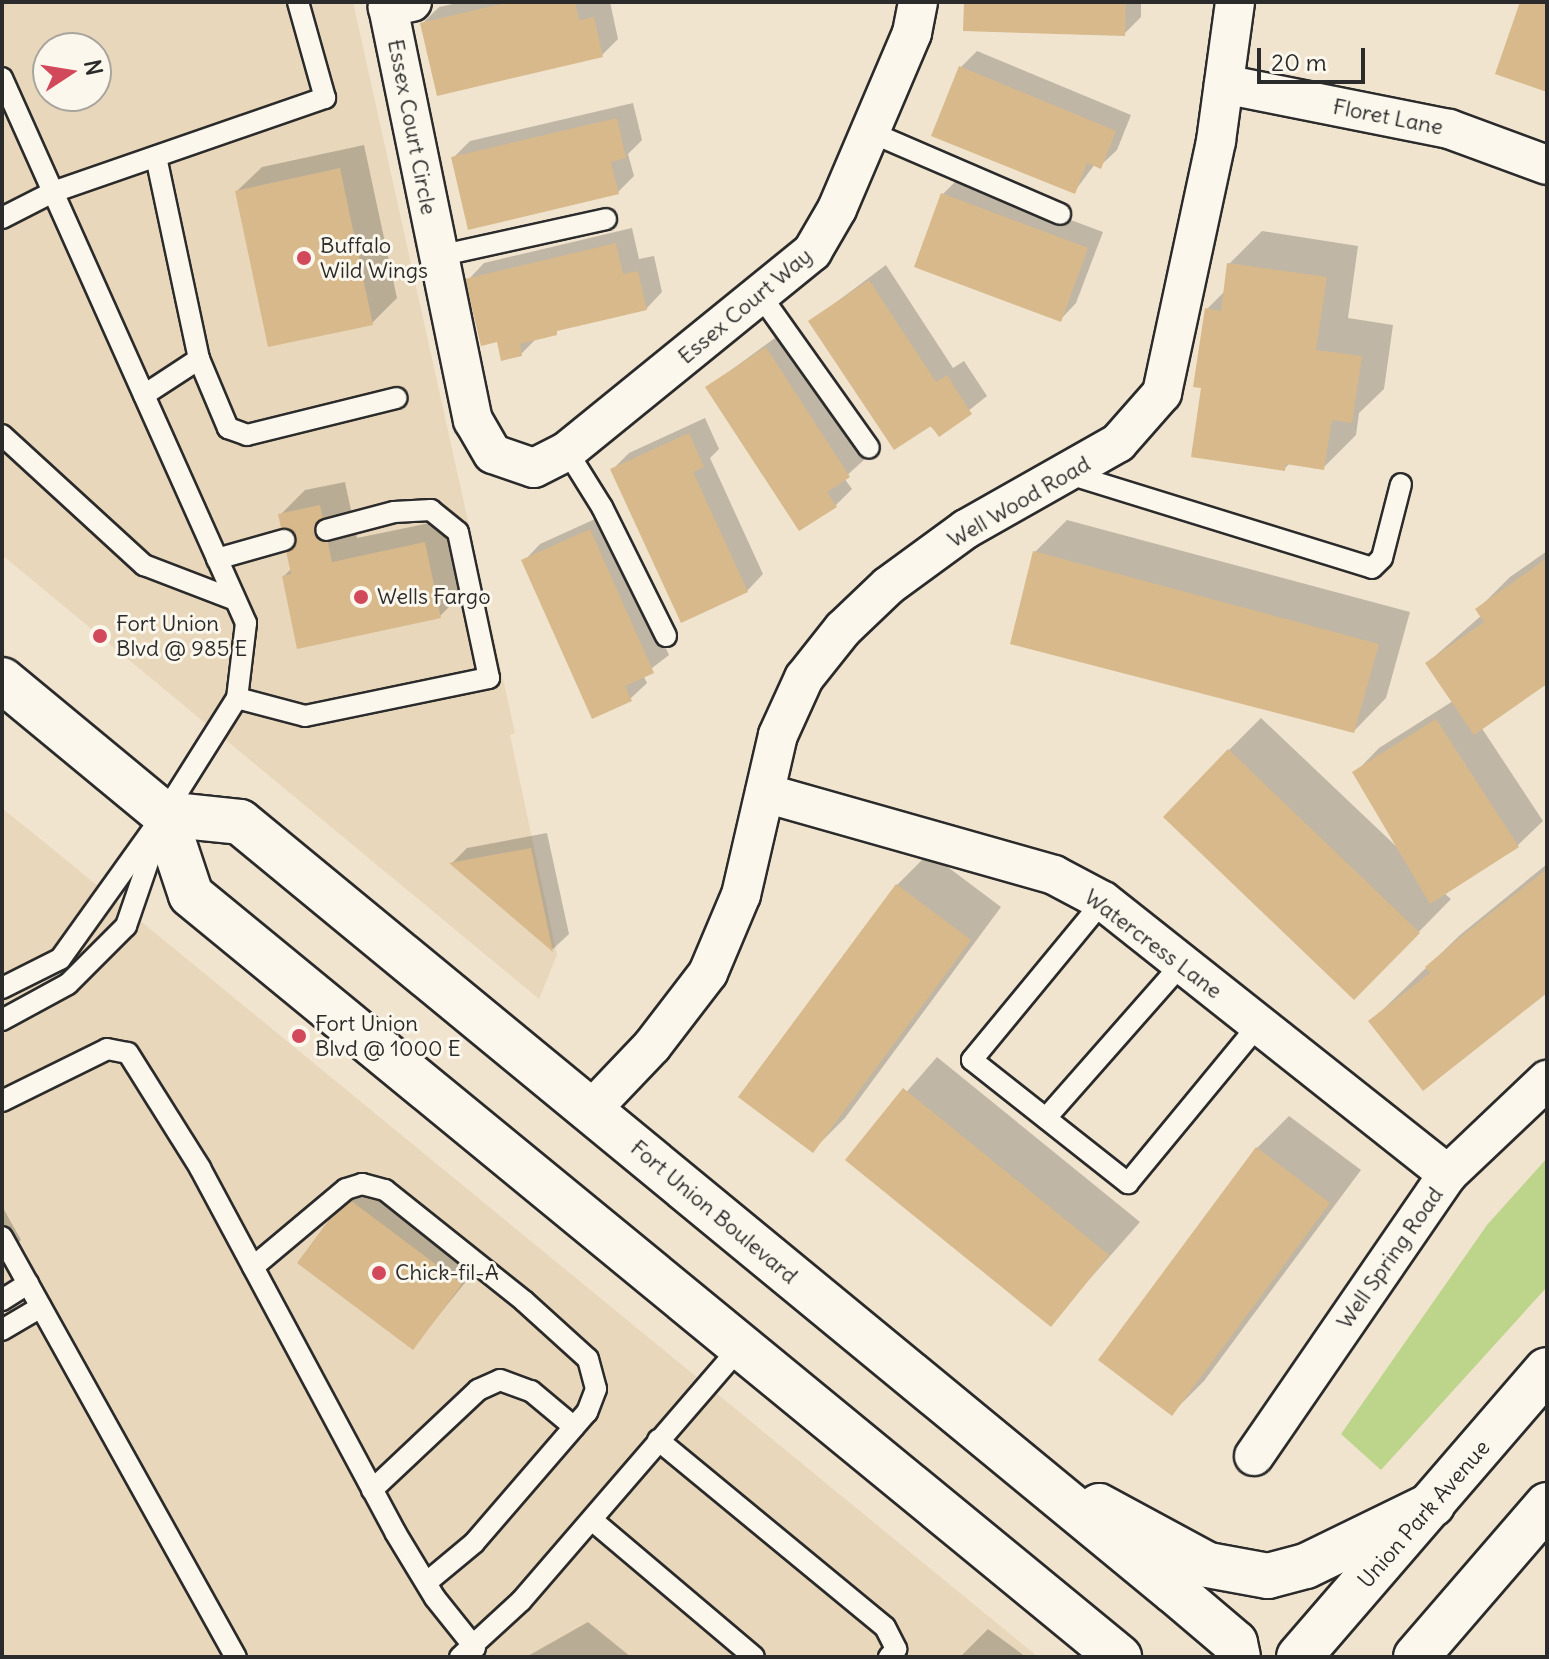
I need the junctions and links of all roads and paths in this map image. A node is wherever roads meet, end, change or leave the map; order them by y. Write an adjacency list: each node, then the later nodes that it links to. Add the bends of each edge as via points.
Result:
1 (298, 2): 8 (lane, via 325,98)
2 (412, 2): 14 (street, Essex Court Circle, via 388,7)
3 (918, 2): 7 (street, Essex Court Way, via 912,33)
4 (1235, 2): 6 (street, Well Wood Road)
5 (2, 78): 10 (lane)
6 (1224, 84): 9 (street, Floret Lane, via 1449,129); 23 (street, Well Wood Road, via 1162,393 1118,443)
7 (870, 132): 11 (lane); 15 (street, Essex Court Way, via 812,252)
8 (156, 157): 10 (lane); 16 (lane)
9 (1547, 165)
10 (53, 192): 12 (lane); 17 (lane)
11 (1060, 214)
12 (2, 218)
13 (606, 219): 14 (lane)
14 (438, 256): 22 (street, Essex Court Circle, via 473,420)
15 (761, 296): 20 (lane); 21 (street, Essex Court Way)
16 (199, 359): 17 (lane); 18 (lane, via 228,428 247,435)
17 (144, 395): 27 (lane)
18 (396, 398)
19 (2, 435): 28 (lane, via 144,565)
20 (869, 448)
21 (567, 451): 22 (street, Essex Court Way, via 534,468); 29 (lane, via 602,507)
22 (493, 454)
23 (1069, 474): 24 (lane, via 1372,568 1382,558); 32 (street, Well Wood Road, via 966,529 888,586 843,629 804,678 778,735)
24 (1401, 484)
25 (326, 530): 31 (lane, via 394,512 431,510 458,532 489,678 305,716)
26 (284, 540): 27 (lane)
27 (217, 559): 28 (lane)
28 (235, 600): 31 (lane, via 246,623)
29 (666, 636)
30 (2, 680): 33 (main road)
31 (237, 698): 33 (lane)
32 (765, 793): 34 (street, Watercress Lane, via 1054,875); 41 (street, Well Wood Road, via 741,895 708,973 652,1046)
33 (164, 814): 36 (lane, via 60,959); 37 (lane, via 126,926 68,984); 41 (main road, Fort Union Boulevard, via 240,822); 50 (main road, via 191,895)
34 (1103, 901): 35 (street, Watercress Lane); 42 (lane, via 972,1060)
35 (1182, 964): 38 (street, Watercress Lane); 42 (lane)
36 (2, 988)
37 (2, 1020)
38 (1259, 1024): 42 (lane, via 1128,1183); 43 (street, Watercress Lane)
39 (1547, 1080): 43 (street, Well Spring Road)
40 (2, 1101): 45 (lane, via 107,1049 128,1053 200,1168)
41 (592, 1109): 55 (main road, Fort Union Boulevard)
42 (1046, 1118)
43 (1448, 1174): 54 (street, Well Spring Road)
44 (2, 1237): 46 (lane)
45 (253, 1267): 52 (lane, via 346,1189 362,1184 385,1190 588,1359 596,1389); 56 (lane)
46 (28, 1284): 47 (lane); 48 (lane)
47 (2, 1300)
48 (41, 1307): 49 (lane); 62 (lane)
49 (2, 1330)
50 (740, 1347): 53 (lane); 65 (main road)
51 (1547, 1370): 57 (main road, Union Park Avenue)
52 (574, 1427): 56 (lane, via 531,1391 500,1380 478,1390); 60 (lane, via 474,1543)
53 (658, 1440): 59 (lane); 64 (lane, via 885,1627 896,1649)
54 (1254, 1456)
55 (1041, 1481): 57 (main road, via 1135,1521 1208,1565 1254,1575 1306,1566); 66 (main road, Fort Union Boulevard, via 1235,1643)
56 (372, 1490): 60 (lane)
57 (1433, 1504): 67 (main road, Union Park Avenue)
58 (1547, 1505): 68 (main road)
59 (592, 1520): 61 (lane); 63 (lane)
60 (426, 1583): 61 (lane)
61 (467, 1653)
62 (236, 1657)
63 (754, 1657)
64 (889, 1657)
65 (1119, 1657)
66 (1238, 1657)
67 (1299, 1657)
68 (1416, 1657)

